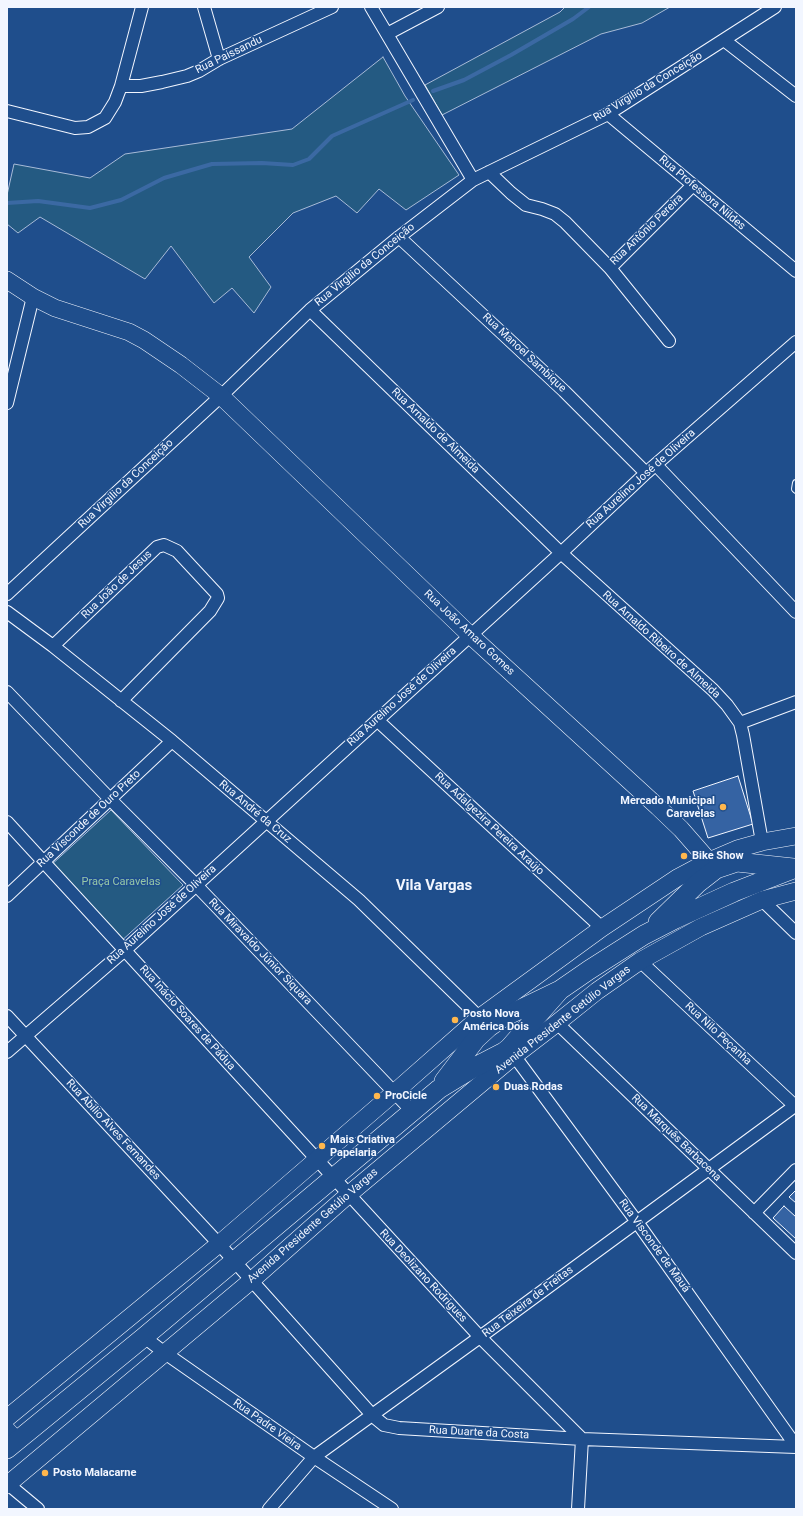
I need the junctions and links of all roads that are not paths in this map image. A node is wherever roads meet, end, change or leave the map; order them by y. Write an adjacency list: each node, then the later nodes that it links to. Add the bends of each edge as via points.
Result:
1 (142, 7): 10 (street)
2 (204, 7): 9 (street)
3 (332, 7): 9 (street, Rua Paissandu)
4 (371, 7): 7 (street)
5 (438, 7): 7 (street)
6 (775, 7): 8 (street, Rua Virgilio da Conceição)
7 (387, 34): 15 (street)
8 (724, 40): 11 (street); 13 (street, Rua Virgilio da Conceição)
9 (219, 59): 10 (street, Rua Paissandu, via 199,71 175,80 141,86)
10 (121, 86): 12 (street, via 105,118 88,127 75,128)
11 (796, 96)
12 (7, 111)
13 (608, 114): 14 (street, Rua Virgilio da Conceição); 16 (street, Rua Professora Nildes)
14 (489, 172): 15 (street, Rua Virgilio da Conceição); 18 (street, Rua Antônio Pereira, via 526,205 555,214)
15 (473, 180): 17 (street, Rua Virgilio da Conceição)
16 (694, 185): 18 (street, Rua Antônio Pereira); 19 (street, Rua Professora Nildes)
17 (399, 237): 22 (street, Rua Virgilio da Conceição); 28 (street, Rua Manoel Sambique, via 564,391)
18 (610, 268): 23 (street)
19 (796, 271)
20 (7, 280): 21 (street, Rua João Amaro Gomes)
21 (33, 297): 25 (street, Rua João Amaro Gomes, via 55,308 129,332 175,360); 26 (street)
22 (310, 310): 25 (street, Rua Virgilio da Conceição); 31 (street, Rua Arnaldo de Almeida)
23 (669, 341)
24 (796, 342): 27 (street, Rua Aurelino José de Oliveira)
25 (221, 396): 32 (street, Rua Virgilio da Conceição); 35 (street, Rua João Amaro Gomes)
26 (7, 403)
27 (656, 465): 28 (street, Rua Aurelino José de Oliveira); 34 (street)
28 (646, 473): 31 (street, Rua Aurelino José de Oliveira)
29 (796, 483): 30 (lane)
30 (796, 490)
31 (561, 553): 35 (street, Rua Aurelino José de Oliveira); 41 (street, Rua Arnaldo Ribeiro de Almeida, via 713,690)
32 (7, 594)
33 (7, 612): 36 (street, Rua André da Cruz)
34 (796, 612)
35 (470, 635): 40 (street, Rua Aurelino José de Oliveira); 50 (street, Rua João Amaro Gomes, via 658,807)
36 (53, 646): 38 (street, Rua André da Cruz); 38 (street, Rua João de Jesus, via 157,547 164,545 177,551 218,598 213,607)
37 (7, 692): 43 (street, Rua Miravaldo Júnior Siquara)
38 (121, 701): 42 (street, Rua André da Cruz)
39 (796, 702): 41 (street)
40 (377, 720): 45 (street, Rua Aurelino José de Oliveira); 59 (street, Rua Adalgezira Pereira Araújo)
41 (740, 723): 47 (street, Rua Arnaldo Ribeiro de Almeida)
42 (172, 741): 43 (street, Rua Visconde de Ouro Preto); 45 (street, Rua André da Cruz)
43 (110, 799): 48 (street, Rua Visconde de Ouro Preto); 53 (street, Rua Miravaldo Júnior Siquara)
44 (7, 822): 48 (street, Rua Inácio Soares de Pádua)
45 (266, 822): 53 (street, Rua Aurelino José de Oliveira); 68 (street, Rua André da Cruz, via 359,900)
46 (796, 836): 47 (street, Avenida Presidente Getúlio Vargas)
47 (762, 842): 50 (street, Avenida Presidente Getúlio Vargas, via 737,849)
48 (44, 862): 56 (street, Rua Visconde de Ouro Preto); 62 (street, Rua Inácio Soares de Pádua)
49 (737, 862): 50 (main road, Avenida Presidente Getúlio Vargas); 51 (main road, Avenida Presidente Getúlio Vargas); 54 (main road, via 745,868)
50 (713, 865): 52 (main road, Avenida Presidente Getúlio Vargas); 59 (street, Avenida Presidente Getúlio Vargas, via 660,888)
51 (796, 868): 54 (main road, Avenida Presidente Getúlio Vargas)
52 (698, 883): 58 (main road, via 700,893); 61 (main road, Avenida Presidente Getúlio Vargas)
53 (196, 884): 62 (street, Rua Aurelino José de Oliveira); 73 (street, Rua Miravaldo Júnior Siquara)
54 (748, 887): 58 (main road, Avenida Presidente Getúlio Vargas)
55 (796, 891): 57 (street, Avenida Presidente Getúlio Vargas)
56 (7, 896)
57 (762, 900): 60 (street); 63 (street, Avenida Presidente Getúlio Vargas, via 701,927)
58 (709, 903): 61 (main road, Avenida Presidente Getúlio Vargas)
59 (602, 928): 68 (street, Avenida Presidente Getúlio Vargas)
60 (796, 933)
61 (644, 935): 64 (main road, Avenida Presidente Getúlio Vargas)
62 (125, 950): 69 (street, Rua Aurelino José de Oliveira); 76 (street, Rua Inácio Soares de Pádua)
63 (640, 961): 67 (street, Avenida Presidente Getúlio Vargas); 74 (street, Rua Nilo Peçanha)
64 (560, 990): 66 (main road, Avenida Presidente Getúlio Vargas); 70 (main road, Avenida Presidente Getúlio Vargas)
65 (7, 1016): 69 (street, Rua Abilio Alves Fernandes)
66 (507, 1016): 68 (main road, Avenida Presidente Getúlio Vargas); 70 (main road, via 518,1025)
67 (557, 1023): 70 (street, Avenida Presidente Getúlio Vargas); 77 (street, Rua Marquês Barbacena)
68 (482, 1028): 70 (main road, via 479,1047 483,1051); 72 (main road, Avenida Presidente Getúlio Vargas); 73 (street, Avenida Presidente Getúlio Vargas)
69 (26, 1037): 71 (street, Rua Aurelino José de Oliveira); 83 (street, Rua Abilio Alves Fernandes)
70 (509, 1050): 72 (main road, Avenida Presidente Getúlio Vargas); 80 (street, Avenida Presidente Getúlio Vargas); 82 (street, Rua Visconde de Mauá)
71 (7, 1052)
72 (439, 1089): 75 (main road, Avenida Presidente Getúlio Vargas)
73 (395, 1092): 75 (street, Rua Miravaldo Júnior Siquara); 76 (street, Avenida Presidente Getúlio Vargas)
74 (796, 1106): 77 (street, Rua Teixeira de Freitas)
75 (412, 1111): 79 (main road, Avenida Presidente Getúlio Vargas)
76 (317, 1159): 79 (street, Rua Inácio Soares de Pádua); 83 (street, Avenida Presidente Getúlio Vargas)
77 (709, 1170): 81 (street, Rua Marquês Barbacena); 82 (street, Rua Teixeira de Freitas)
78 (796, 1170): 81 (street)
79 (334, 1179): 80 (street, Rua Deolizano Rodrigues); 85 (main road, Avenida Presidente Getúlio Vargas)
80 (348, 1194): 86 (street, Avenida Presidente Getúlio Vargas); 88 (street, Rua Deolizano Rodrigues)
81 (754, 1213): 84 (street, Rua Marquês Barbacena)
82 (637, 1222): 88 (street, Rua Teixeira de Freitas); 94 (street, Rua Visconde de Mauá)
83 (219, 1244): 85 (street, Rua Abilio Alves Fernandes); 91 (street, Avenida Presidente Getúlio Vargas)
84 (796, 1253)
85 (234, 1261): 86 (street, Rua Duarte da Costa); 87 (main road, Avenida Presidente Getúlio Vargas)
86 (252, 1280): 89 (street, Avenida Presidente Getúlio Vargas); 90 (street, Rua Duarte da Costa)
87 (144, 1337): 89 (street, Rua Padre Vieira); 93 (main road, Avenida Presidente Getúlio Vargas)
88 (480, 1338): 90 (street, Rua Teixeira de Freitas); 92 (street, Rua Deolizano Rodrigues)
89 (165, 1353): 95 (street, Rua Padre Vieira); 96 (street, Avenida Presidente Getúlio Vargas)
90 (373, 1416): 92 (street, Rua Duarte da Costa, via 384,1425 399,1428); 95 (street, Rua Teixeira de Freitas)
91 (7, 1418)
92 (582, 1439): 94 (street, Rua Duarte da Costa); 100 (street)
93 (10, 1440)
94 (796, 1446)
95 (314, 1458): 98 (street, Rua Teixeira de Freitas); 99 (street, Rua Padre Vieira)
96 (8, 1485): 97 (street)
97 (38, 1509)
98 (269, 1509)
99 (392, 1509)
100 (578, 1509)

